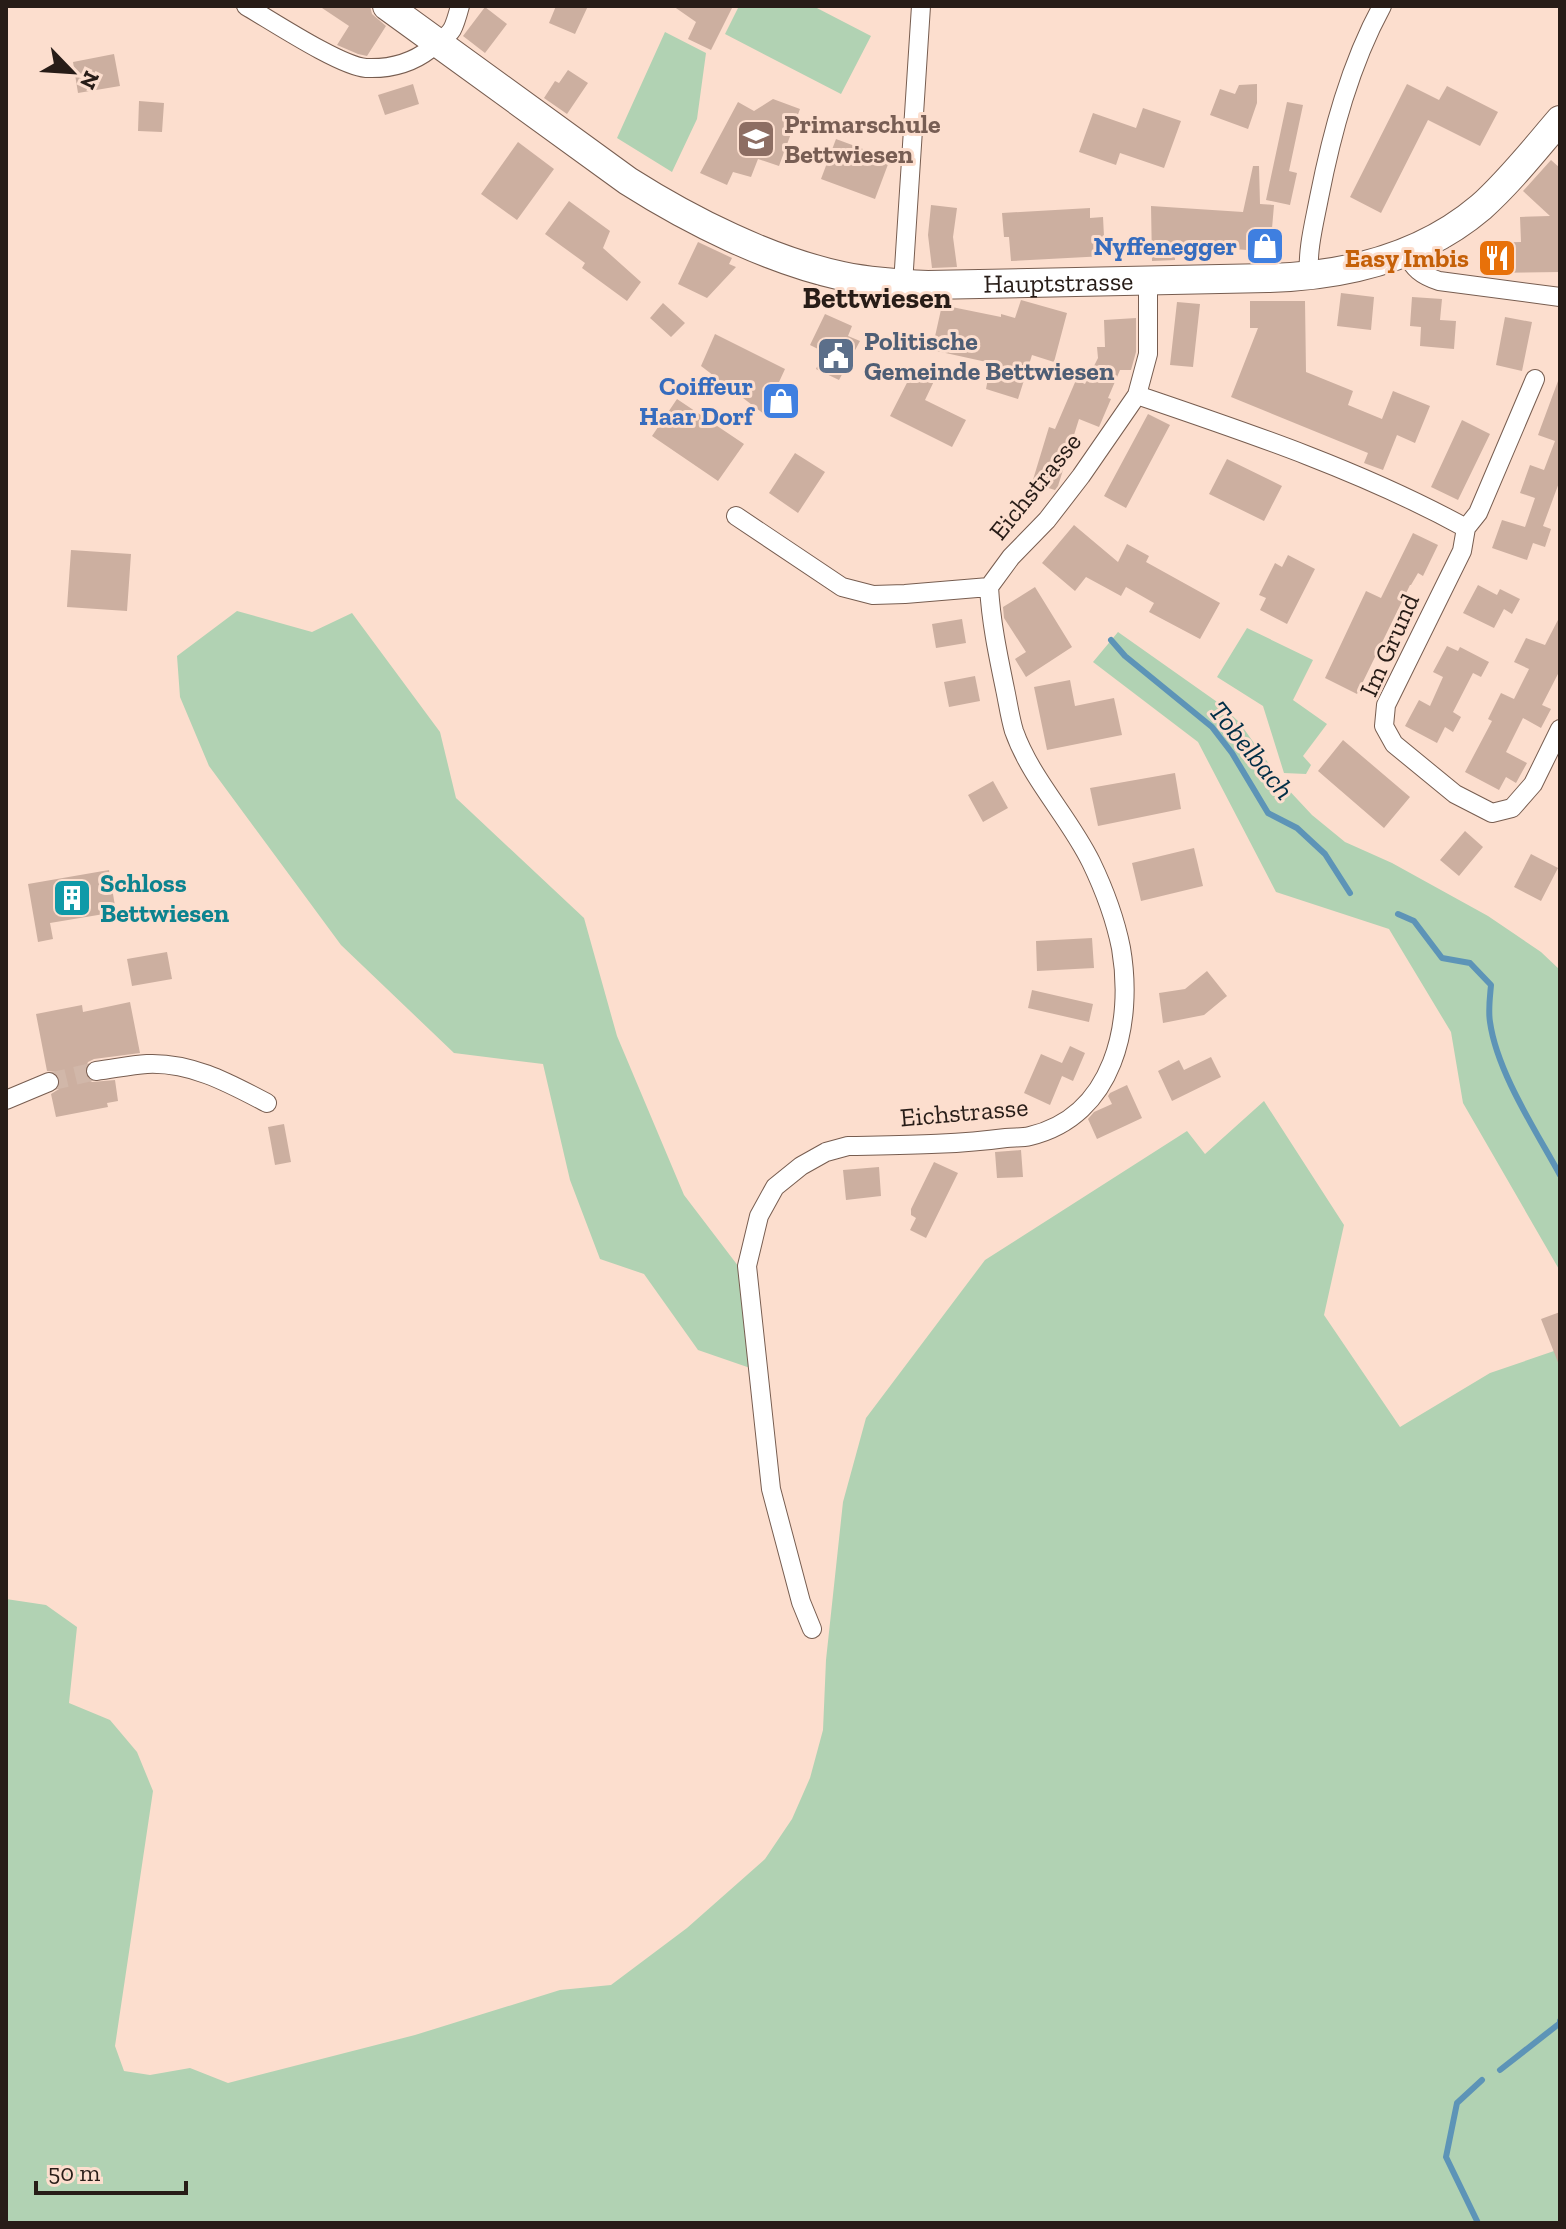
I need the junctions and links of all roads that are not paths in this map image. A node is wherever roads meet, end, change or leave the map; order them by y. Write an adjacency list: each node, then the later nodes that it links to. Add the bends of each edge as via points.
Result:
1 (246, 6): 6 (street, via 335,57 365,68 411,62)
2 (387, 6): 6 (main road, Hauptstrasse)
3 (460, 6): 6 (street, via 449,36)
4 (921, 6): 11 (street)
5 (1382, 6): 9 (street, via 1349,80 1332,139 1310,241)
6 (438, 43): 11 (main road, Hauptstrasse, via 665,205 794,262 841,276)
7 (1560, 120): 8 (main road, Hauptstrasse, via 1482,206)
8 (1405, 252): 9 (main road, Hauptstrasse); 12 (street, via 1421,275 1439,281)
9 (1309, 277): 10 (main road, Hauptstrasse)
10 (1148, 281): 11 (main road, Hauptstrasse); 14 (street, Eichstrasse, via 1148,354)
11 (903, 284)
12 (1560, 297)
13 (1535, 379): 16 (street, Im Grund, via 1478,513)
14 (1137, 395): 16 (street, via 1316,458); 17 (street, Eichstrasse, via 1081,476)
15 (736, 516): 17 (street, via 842,587 889,595)
16 (1466, 528): 18 (street, Im Grund, via 1462,551 1386,705 1384,726 1394,744 1442,784 1492,813 1512,808 1533,784)
17 (989, 587): 23 (street, Eichstrasse, via 991,622 1014,730 1090,860 1112,912 1124,996 1119,1042 1102,1086 1078,1112 1053,1127 1029,1137 834,1148 775,1187 759,1216 747,1266 771,1489)
18 (1560, 729)
19 (96, 1071): 22 (street, via 148,1064 196,1070)
20 (49, 1082): 21 (street)
21 (6, 1100)
22 (267, 1103)
23 (812, 1629)

